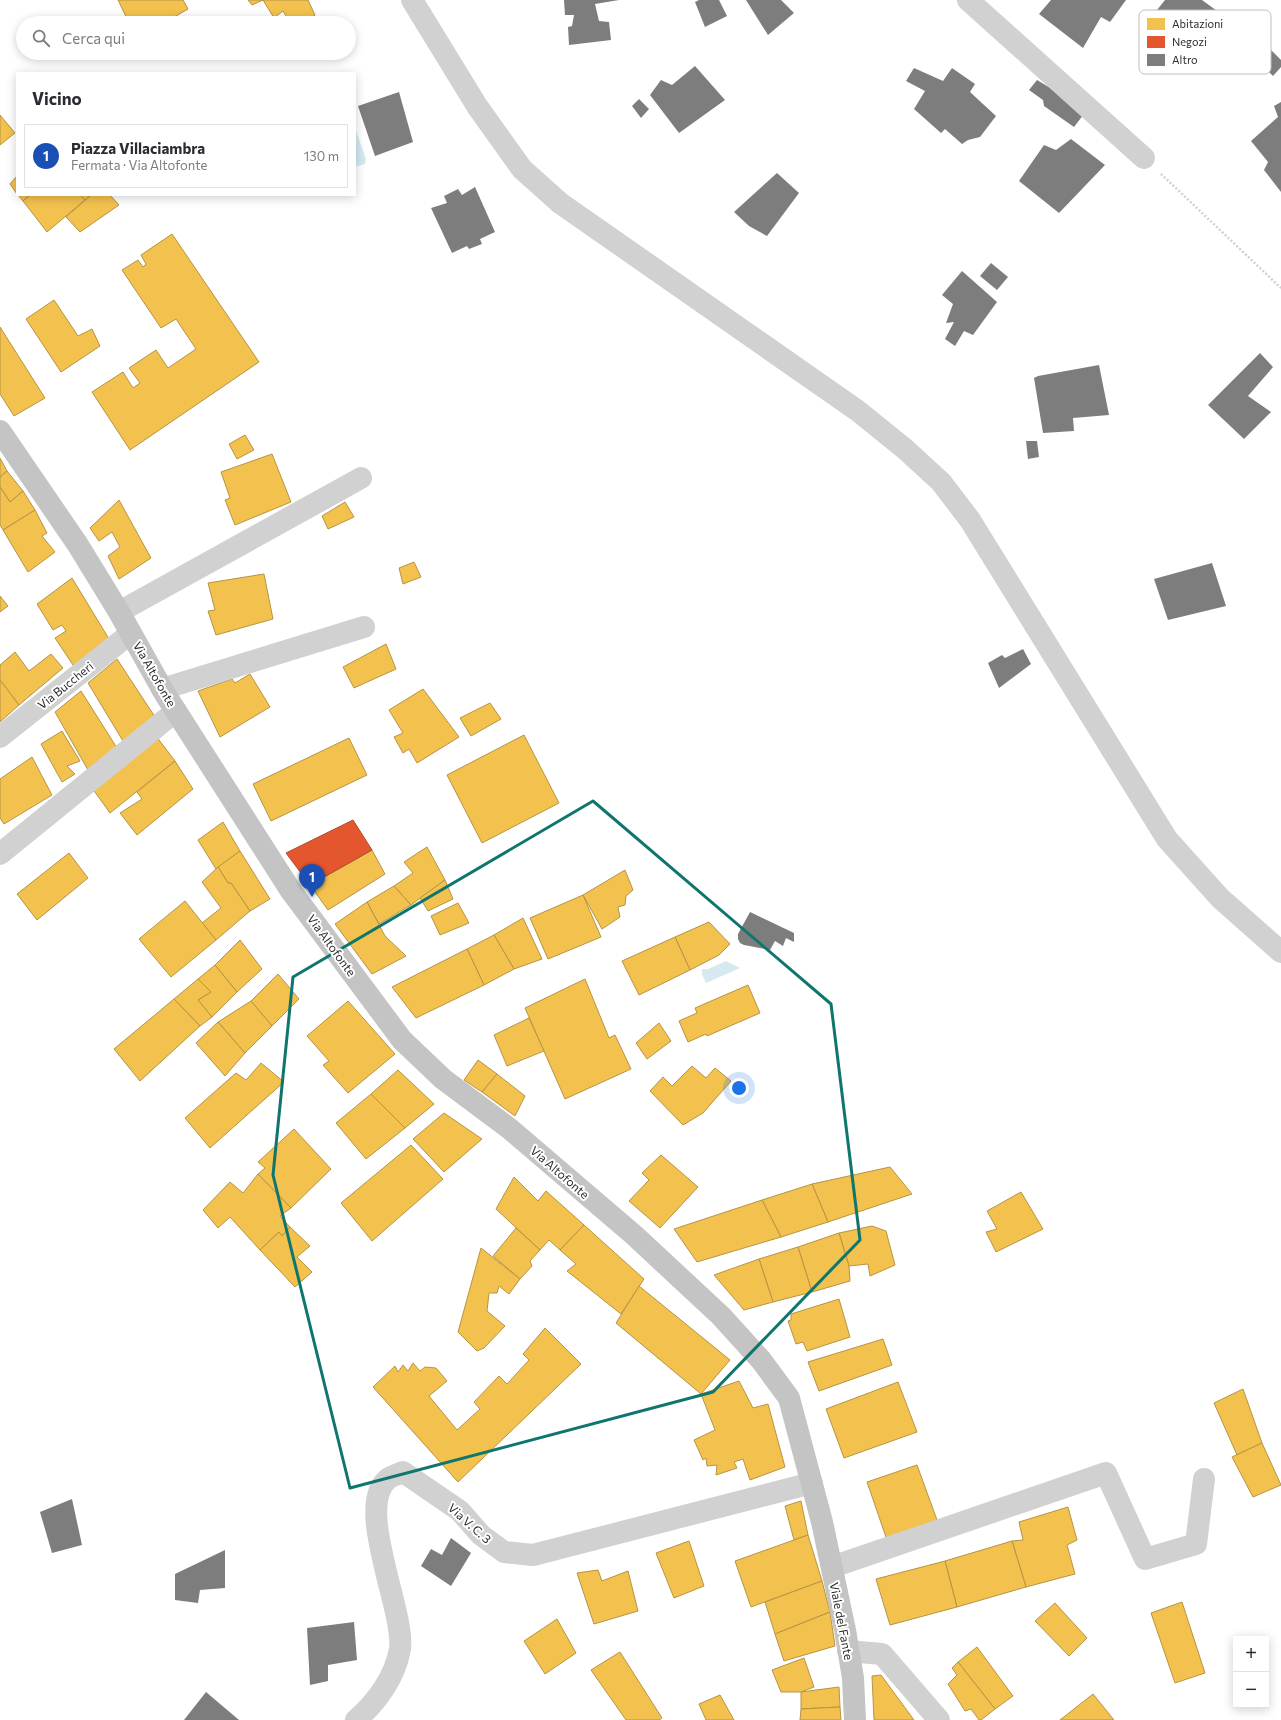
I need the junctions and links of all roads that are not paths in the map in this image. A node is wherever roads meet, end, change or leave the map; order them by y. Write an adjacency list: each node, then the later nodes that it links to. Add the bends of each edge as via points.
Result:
1 (412, 0): 13 (street, via 477,106 518,163 554,198 858,411 941,482 970,520 1167,839 1220,898)
2 (968, 0): 3 (street)
3 (1144, 158)
4 (0, 430): 6 (main road, Via Altofonte, via 78,544)
5 (361, 478): 6 (street)
6 (119, 612): 8 (main road, Via Altofonte)
7 (364, 627): 9 (street)
8 (131, 633): 9 (main road, Via Altofonte); 11 (street, Via Buccheri)
9 (162, 689): 10 (main road, Via Altofonte)
10 (176, 711): 12 (street); 15 (main road, Via Altofonte, via 291,891 402,1040 443,1079 510,1129 628,1230 721,1316 761,1360 789,1398)
11 (0, 737)
12 (0, 854)
13 (1281, 952)
14 (1204, 1479): 16 (street, via 1196,1544 1145,1559 1106,1474)
15 (812, 1483): 16 (main road, Viale del Fante); 18 (street, Via V. C. 3, via 533,1555 504,1552 481,1535 460,1511 403,1472 388,1478 377,1495 375,1515 398,1626 400,1648 394,1669 384,1689 369,1709)
16 (832, 1567): 17 (main road, Viale del Fante)
17 (848, 1651): 19 (main road, Viale del Fante, via 853,1678); 20 (street, via 882,1654)
18 (356, 1720)
19 (855, 1720)
20 (939, 1720)

